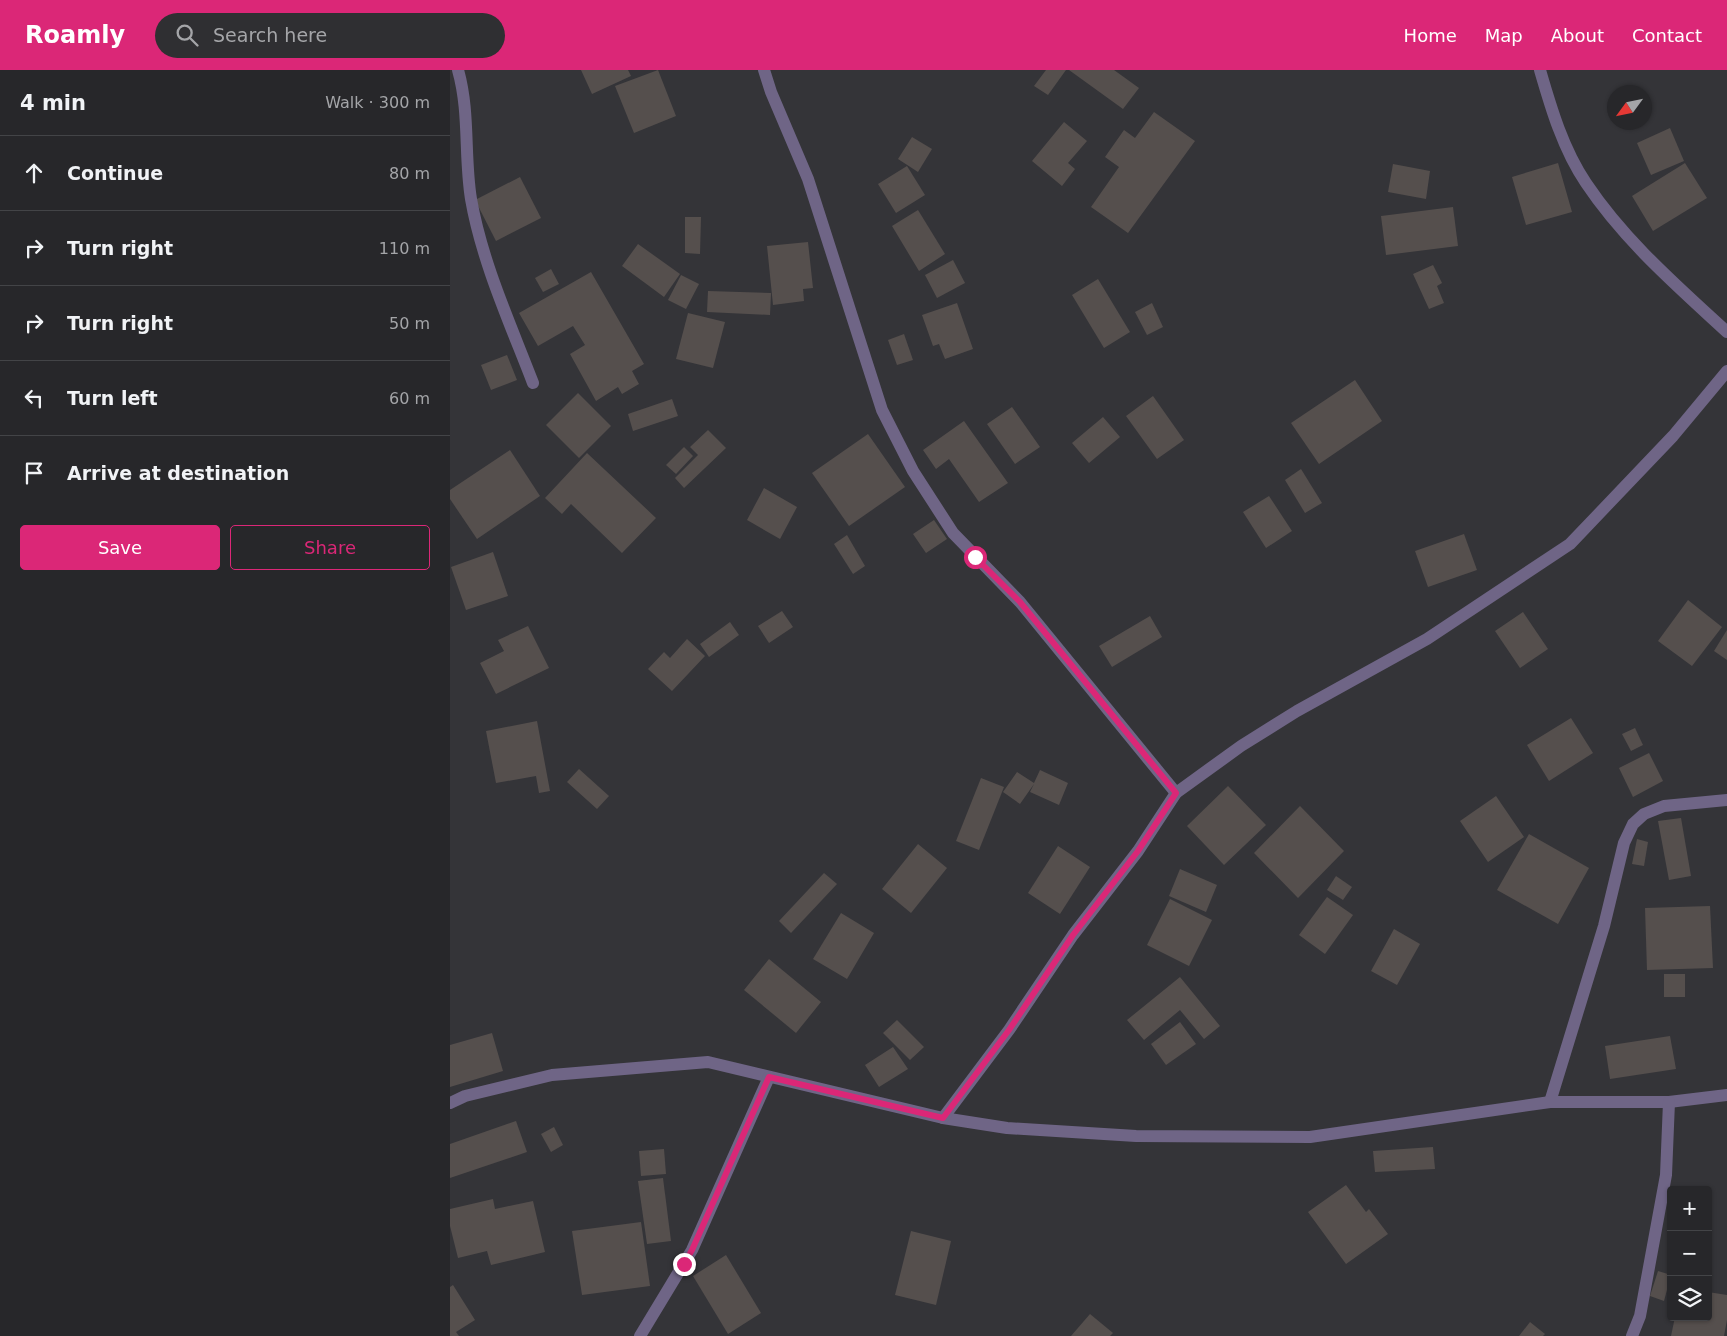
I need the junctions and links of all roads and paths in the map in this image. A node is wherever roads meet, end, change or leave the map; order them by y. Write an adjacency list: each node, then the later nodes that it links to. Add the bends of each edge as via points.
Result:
1 (458, 70): 6 (street, via 464,90 471,199 487,258)
2 (764, 70): 7 (street, via 808,179 882,410 913,471 953,532 1020,602)
3 (1540, 70): 4 (street, via 1555,120 1585,181 1619,227)
4 (1727, 332)
5 (1727, 371): 7 (street, via 1673,436 1570,544 1427,639 1241,746)
6 (533, 383)
7 (1176, 793): 14 (street, via 1138,851 1073,935 1009,1030)
8 (1727, 800): 12 (street, via 1664,806 1644,814 1633,824 1624,843 1604,926)
9 (769, 1077): 11 (street, via 708,1062 552,1075); 14 (street); 15 (street, via 692,1250)
10 (1727, 1096): 13 (street)
11 (450, 1102)
12 (1550, 1102): 13 (street); 14 (street, via 1310,1136 1136,1136 1007,1128)
13 (1669, 1102): 16 (street, via 1666,1175 1640,1316)
14 (943, 1118)
15 (640, 1336)
16 (1632, 1336)

